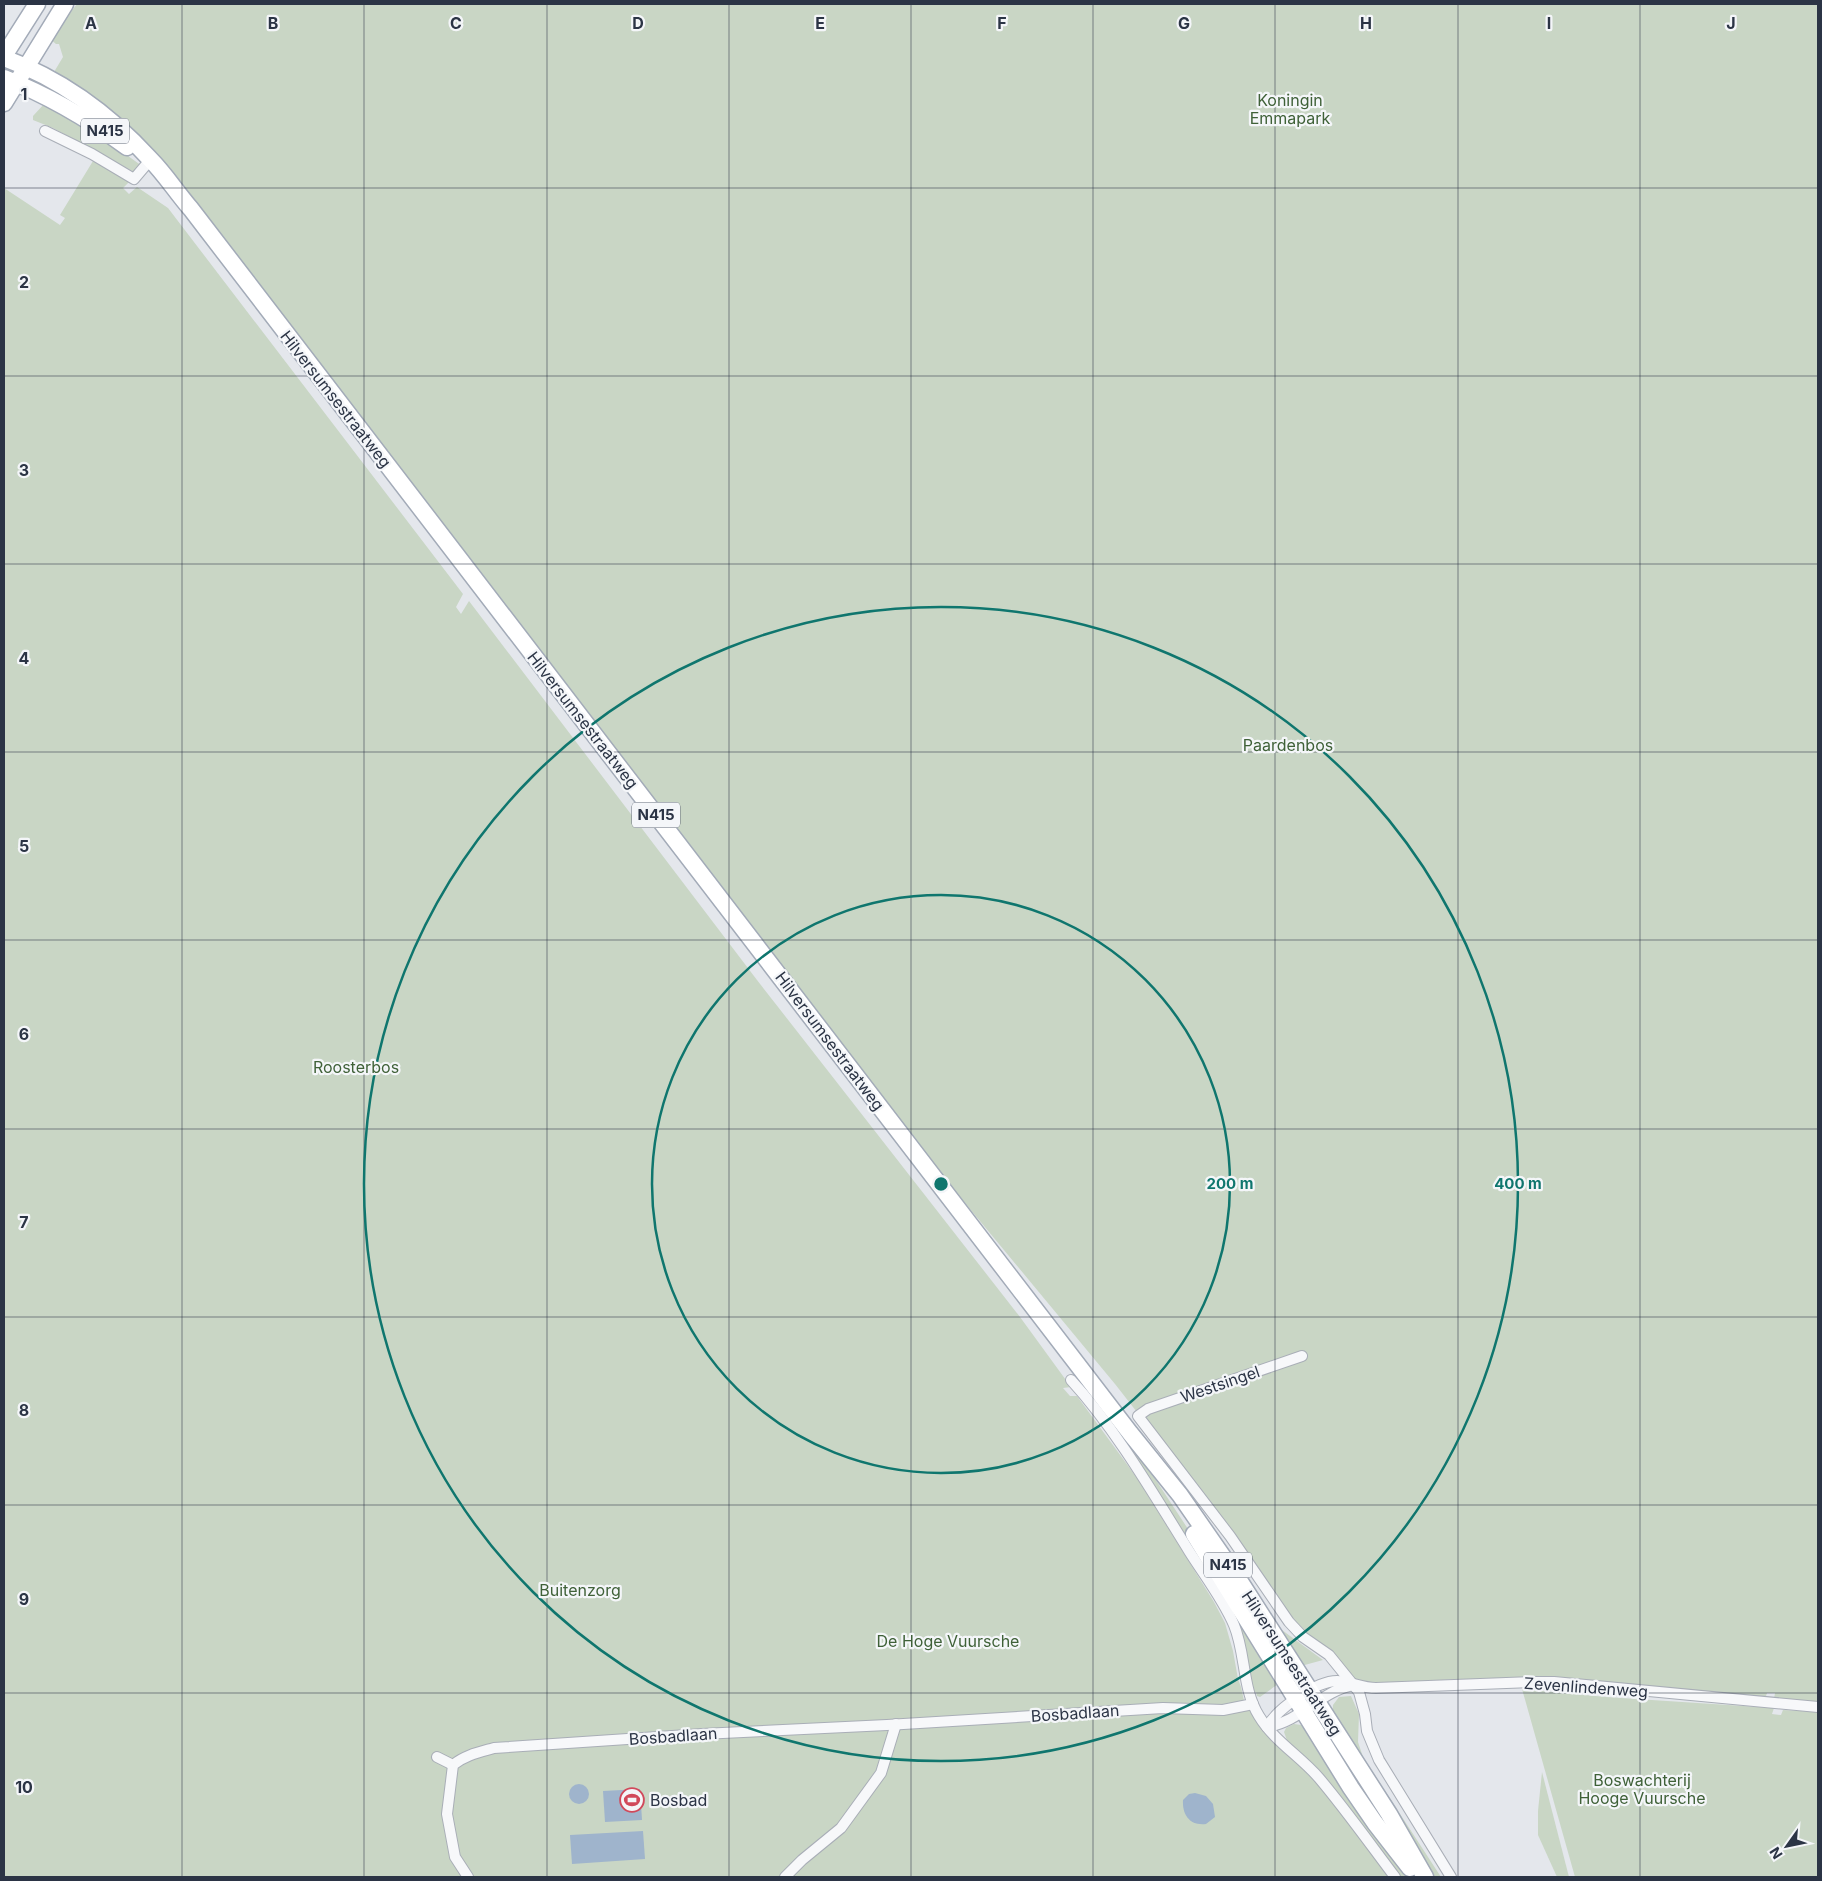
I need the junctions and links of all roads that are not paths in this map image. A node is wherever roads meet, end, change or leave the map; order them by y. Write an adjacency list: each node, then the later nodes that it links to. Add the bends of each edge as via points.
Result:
1 (37, 4): 3 (main road)
2 (66, 4): 4 (main road)
3 (4, 57): 4 (main road, N415)
4 (28, 67): 5 (main road); 8 (main road, Hilversumsestraatweg / N415, via 88,102 114,123)
5 (10, 81): 6 (main road); 8 (main road, Hilversumsestraatweg / N415, via 80,114)
6 (4, 104)
7 (45, 131): 8 (street, via 134,178)
8 (149, 162): 12 (main road, Hilversumsestraatweg / N415, via 182,198)
9 (1302, 1356): 11 (street, Westsingel, via 1148,1409)
10 (1071, 1380): 15 (street, Hilversumsestraatweg, via 1105,1421 1231,1618 1241,1646)
11 (1138, 1416): 13 (street, Hilversumsestraatweg, via 1230,1536 1289,1622 1303,1637 1329,1655)
12 (1130, 1433): 14 (main road, Hilversumsestraatweg / N415, via 1180,1495); 16 (main road, Hilversumsestraatweg / N415)
13 (1354, 1685): 14 (street, Zevenlindenweg); 17 (street, Zevenlindenweg, via 1376,1688 1554,1682); 27 (street, Hilversumsestraatweg, via 1359,1692 1367,1731 1379,1760)
14 (1314, 1696): 16 (street, Zevenlindenweg); 26 (main road, Hilversumsestraatweg / N415)
15 (1253, 1704): 18 (street, Bosbadlaan, via 1223,1710 1163,1708); 19 (street, Hilversumsestraatweg)
16 (1300, 1706): 19 (street, Hilversumsestraatweg, via 1272,1717); 25 (main road, Hilversumsestraatweg / N415, via 1375,1822)
17 (1818, 1707)
18 (896, 1724): 21 (street, Bosbadlaan, via 494,1748 467,1756); 23 (street, via 881,1773 853,1812 841,1828)
19 (1267, 1727): 24 (street, Hilversumsestraatweg, via 1318,1777)
20 (438, 1758): 21 (street)
21 (453, 1765): 22 (street, via 447,1814 455,1857)
22 (468, 1877)
23 (785, 1877)
24 (1395, 1877)
25 (1417, 1877)
26 (1425, 1877)
27 (1451, 1877)

